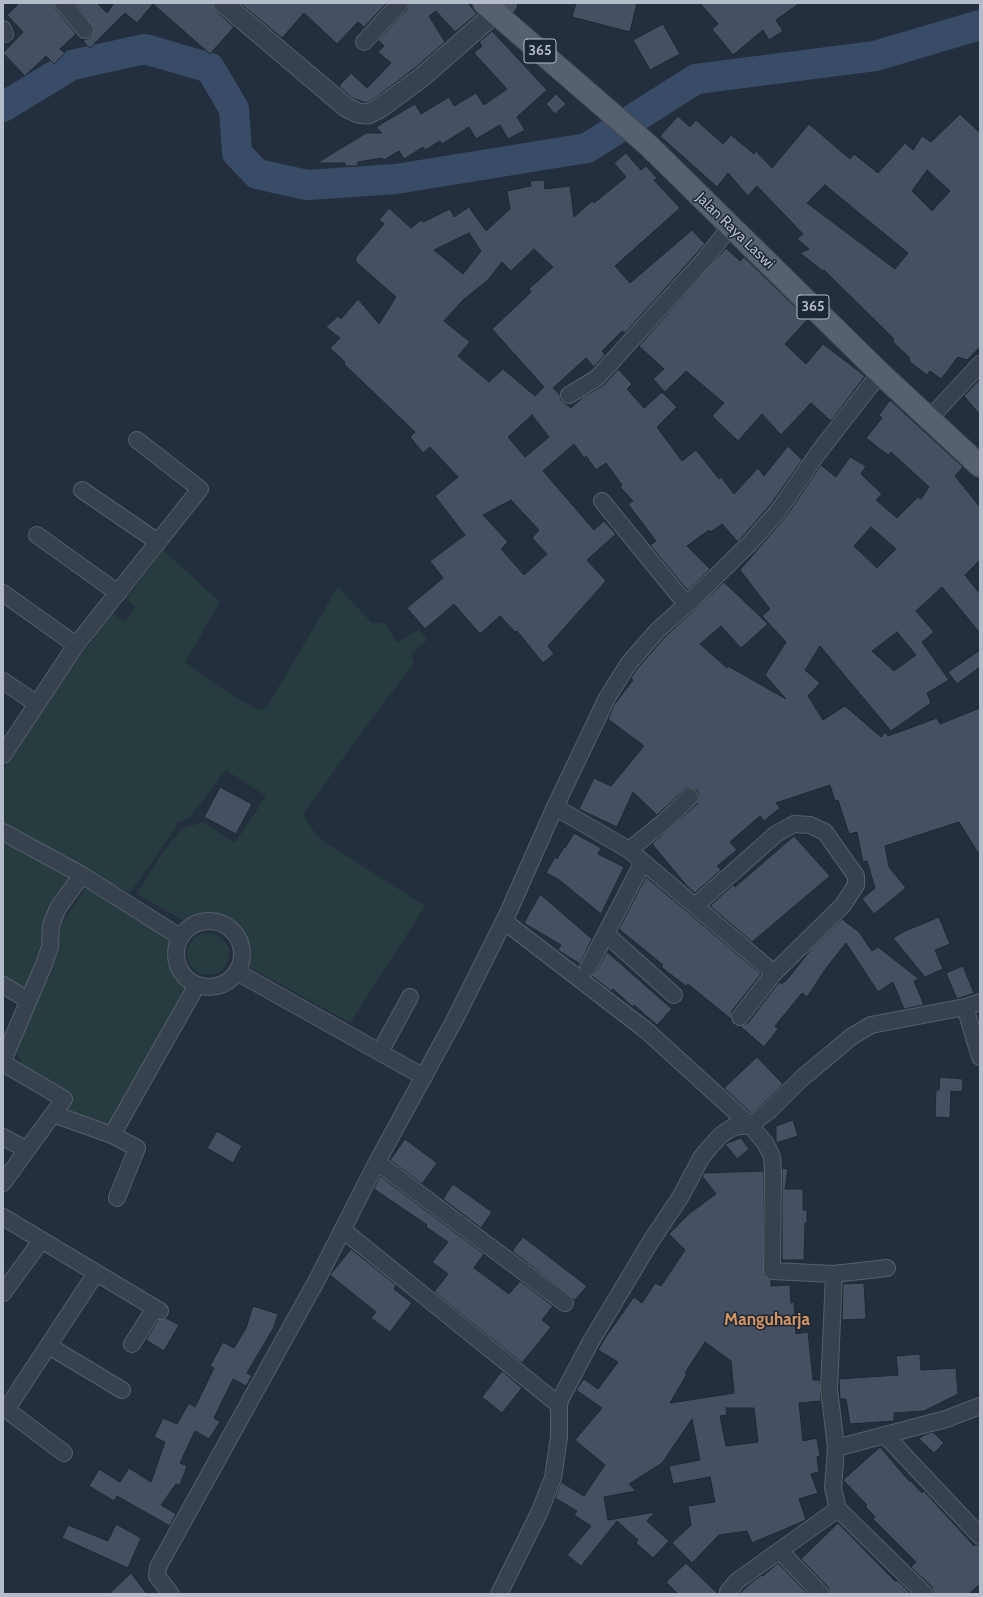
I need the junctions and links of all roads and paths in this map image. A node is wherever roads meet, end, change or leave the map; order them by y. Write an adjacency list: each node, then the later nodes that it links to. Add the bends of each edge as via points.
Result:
1 (64, 3): 5 (street)
2 (400, 3): 6 (street)
3 (228, 4): 4 (street, via 346,107 358,113 368,114 422,77)
4 (495, 6): 7 (main road, Jalan Raya Laswi / 365, via 648,145)
5 (84, 30)
6 (364, 42)
7 (730, 226): 9 (main road, Jalan Raya Laswi / 365); 10 (street, via 704,260 597,378)
8 (980, 364): 11 (street)
9 (880, 373): 11 (main road, Jalan Raya Laswi / 365); 20 (street, via 818,453 779,510 750,543)
10 (569, 396)
11 (930, 418): 13 (main road, Jalan Raya Laswi / 365)
12 (137, 440): 17 (street, via 200,489)
13 (980, 466)
14 (82, 490): 17 (street)
15 (602, 501): 20 (street)
16 (37, 535): 19 (street)
17 (158, 542): 19 (street)
18 (3, 593): 21 (street)
19 (118, 593): 21 (street)
20 (686, 604): 26 (street, via 657,631 629,663 608,698)
21 (76, 645): 23 (street)
22 (3, 681): 23 (street)
23 (37, 704): 24 (street)
24 (3, 755)
25 (690, 797): 28 (street)
26 (556, 807): 28 (street); 32 (street)
27 (3, 832): 30 (street)
28 (629, 850): 29 (street)
29 (644, 862): 31 (street); 33 (street)
30 (82, 875): 34 (street); 42 (street, via 58,908 51,925 50,947)
31 (695, 906): 37 (street); 37 (street, via 776,834 788,827 794,824 810,825 824,832 856,876 856,885 843,905)
32 (504, 921): 48 (street); 50 (street, via 647,1031)
33 (606, 934): 35 (street); 40 (street)
34 (180, 937): 36 (street, via 189,928 201,922 214,922 226,926 235,935 241,947 242,960); 39 (street, via 176,951 177,965 185,978)
35 (588, 968)
36 (237, 972): 39 (street, via 219,986 208,988); 45 (street)
37 (774, 973): 44 (street)
38 (3, 985): 42 (street)
39 (197, 985): 51 (street)
40 (674, 995)
41 (410, 997): 45 (street)
42 (28, 1000): 47 (street)
43 (973, 1004): 46 (street); 50 (street, via 870,1025 851,1037)
44 (740, 1017)
45 (380, 1052): 48 (street)
46 (980, 1057)
47 (3, 1062): 49 (street, via 64,1099)
48 (424, 1077): 54 (street)
49 (54, 1114): 51 (street); 53 (street)
50 (750, 1125): 62 (street, via 766,1144 772,1157 772,1271); 68 (street, via 733,1127 721,1135 701,1158 681,1196 590,1343)
51 (112, 1135): 56 (street, via 137,1148)
52 (3, 1137): 53 (street)
53 (27, 1150): 55 (street)
54 (377, 1162): 58 (street); 64 (street)
55 (3, 1183)
56 (117, 1198)
57 (3, 1217): 59 (street)
58 (343, 1230): 68 (street); 77 (street, via 158,1568 157,1576)
59 (41, 1241): 61 (street); 63 (street)
60 (887, 1268): 62 (street)
61 (96, 1273): 65 (street, via 157,1310); 66 (street)
62 (834, 1274): 72 (street, via 829,1389)
63 (3, 1293)
64 (565, 1303)
65 (132, 1344)
66 (49, 1346): 67 (street); 70 (street)
67 (122, 1390)
68 (559, 1405): 78 (street, via 559,1436 553,1478)
69 (980, 1406): 71 (street, via 946,1419)
70 (5, 1408): 73 (street)
71 (885, 1435): 72 (street); 75 (street)
72 (836, 1448): 74 (street, via 833,1488)
73 (64, 1453)
74 (838, 1509): 76 (street); 81 (street)
75 (980, 1536)
76 (780, 1550): 79 (street, via 737,1581 728,1592); 80 (street)
77 (171, 1594)
78 (499, 1594)
79 (730, 1594)
80 (821, 1594)
81 (925, 1594)

